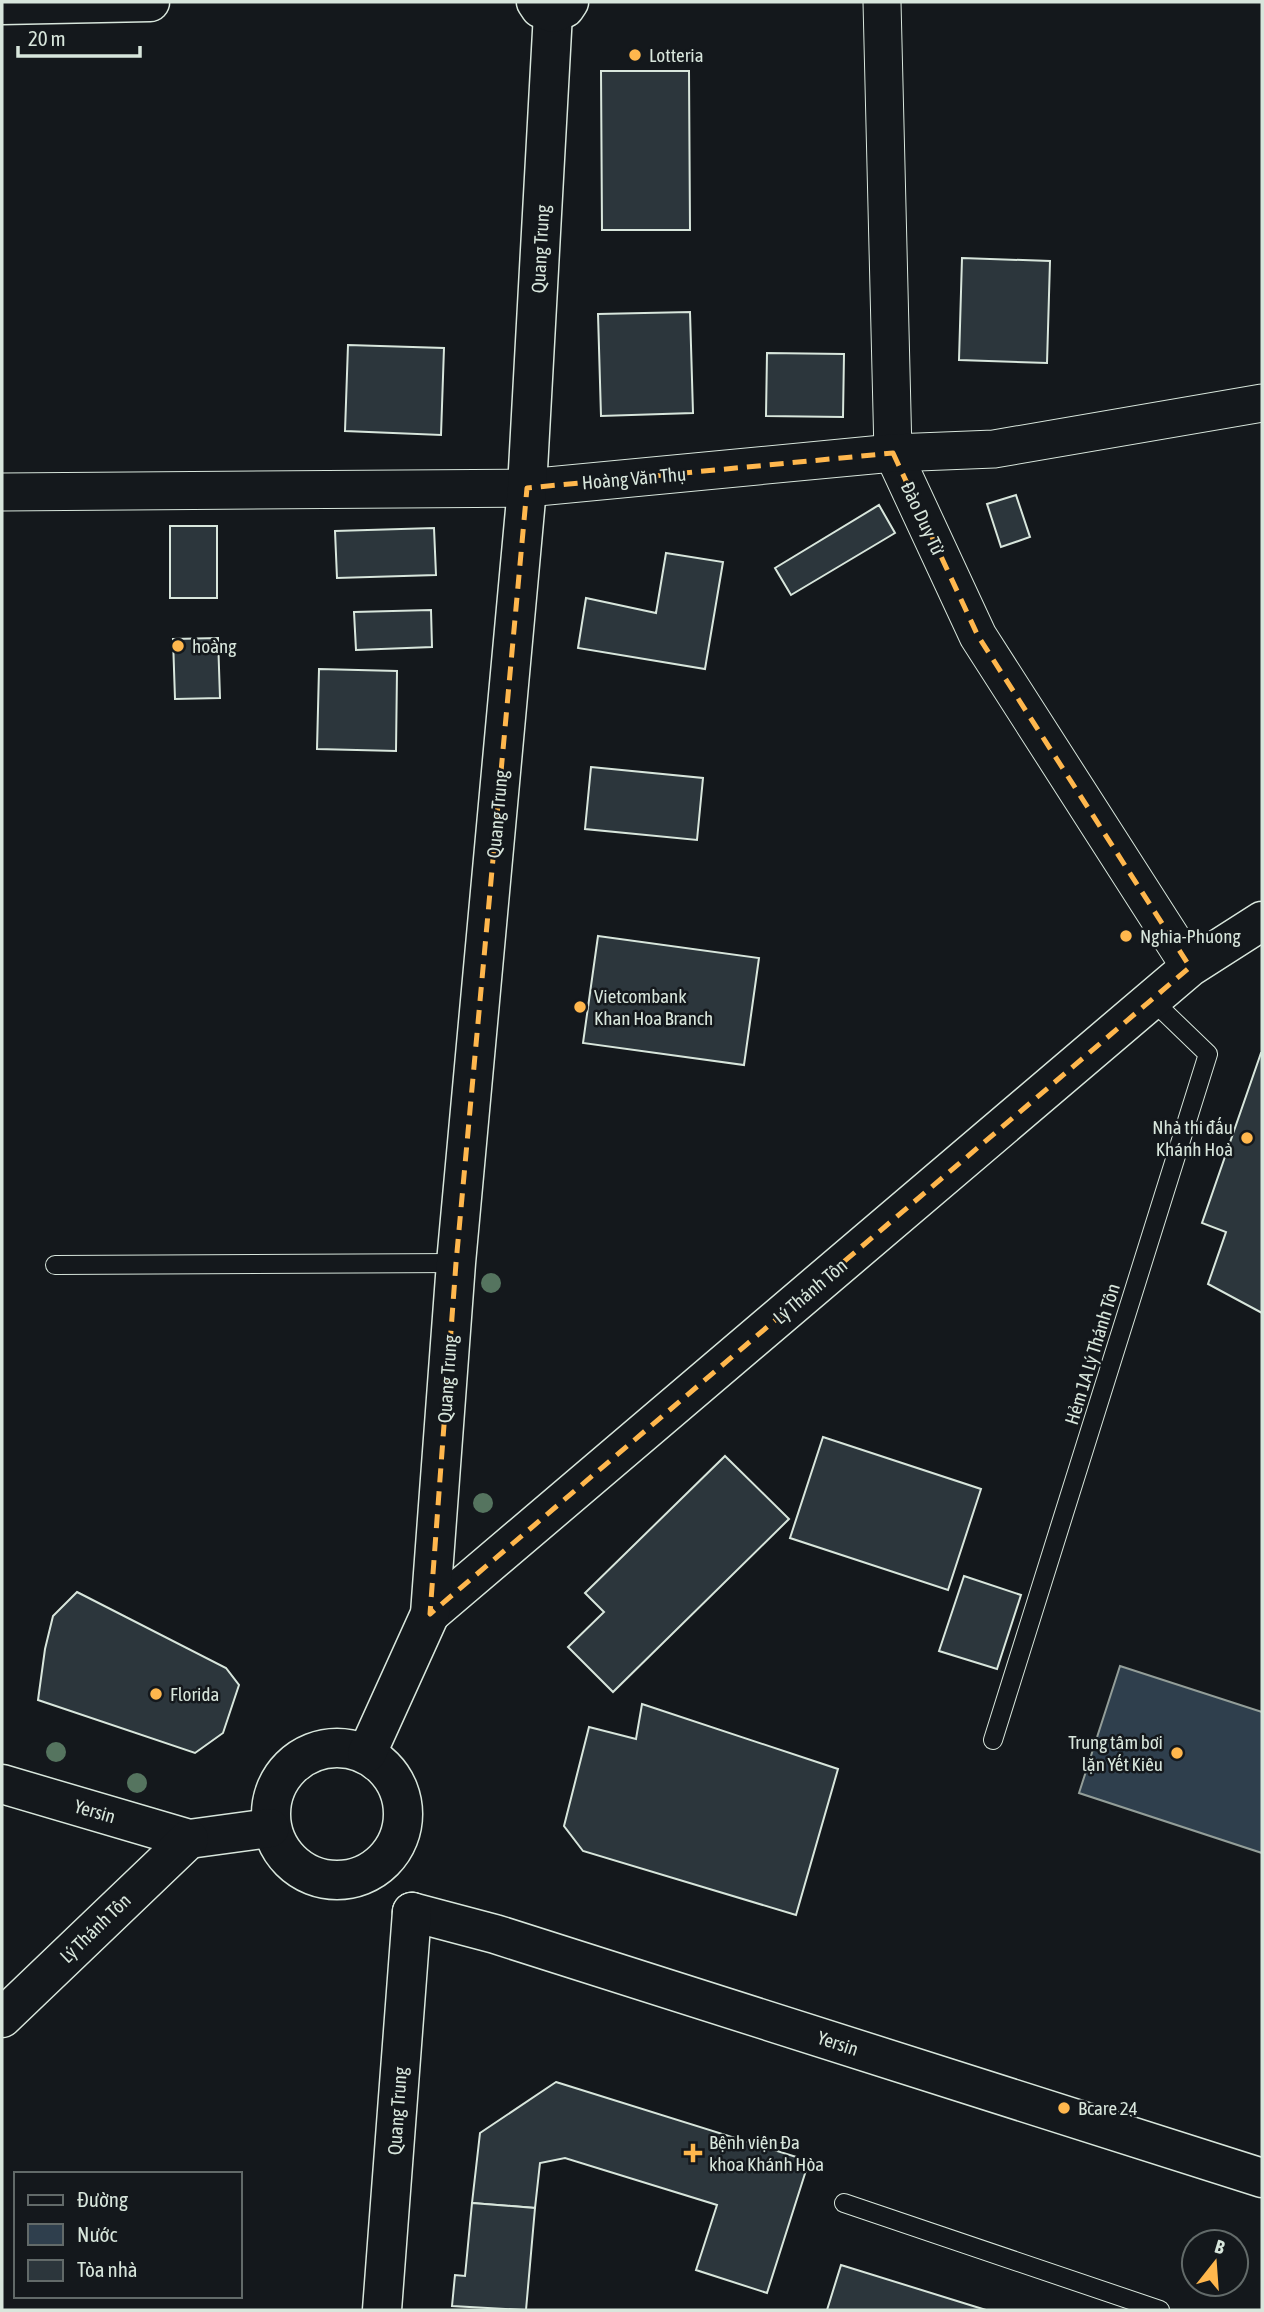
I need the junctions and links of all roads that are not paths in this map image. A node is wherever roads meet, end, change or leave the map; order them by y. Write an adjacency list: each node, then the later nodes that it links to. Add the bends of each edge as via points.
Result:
1 (150, 2): 3 (street)
2 (882, 2): 6 (street, Đào Duy Từ)
3 (2, 5)
4 (553, 5): 7 (street, Quang Trung)
5 (1262, 403): 6 (street, Hoàng Văn Thụ, via 994,449)
6 (893, 453): 7 (street, Hoàng Văn Thụ); 10 (street, Đào Duy Từ, via 978,636)
7 (527, 488): 8 (street, Hoàng Văn Thụ); 12 (street, Quang Trung)
8 (2, 492)
9 (1262, 921): 10 (street, Lý Thánh Tôn)
10 (1190, 967): 11 (street, Lý Thánh Tôn)
11 (1152, 1000): 14 (street, Lý Thánh Tôn); 15 (lane, Hẻm 1A Lý Thánh Tôn, via 1208,1054)
12 (456, 1264): 13 (lane); 14 (street, Quang Trung)
13 (55, 1265)
14 (430, 1614): 16 (street)
15 (993, 1740)
16 (367, 1753): 18 (street, via 330,1748 307,1755 289,1768 277,1785); 20 (street, via 391,1775 404,1818 397,1844)
17 (2, 1784): 19 (street, Yersin)
18 (270, 1828): 19 (street); 20 (street, via 290,1861 306,1872 331,1880 358,1877)
19 (188, 1839): 22 (street, Lý Thánh Tôn)
20 (381, 1865): 21 (street)
21 (412, 1912): 23 (street, Yersin, via 495,1934); 25 (street, Quang Trung)
22 (2, 2018)
23 (1262, 2178)
24 (844, 2203): 26 (lane)
25 (382, 2310)
26 (1160, 2310)

